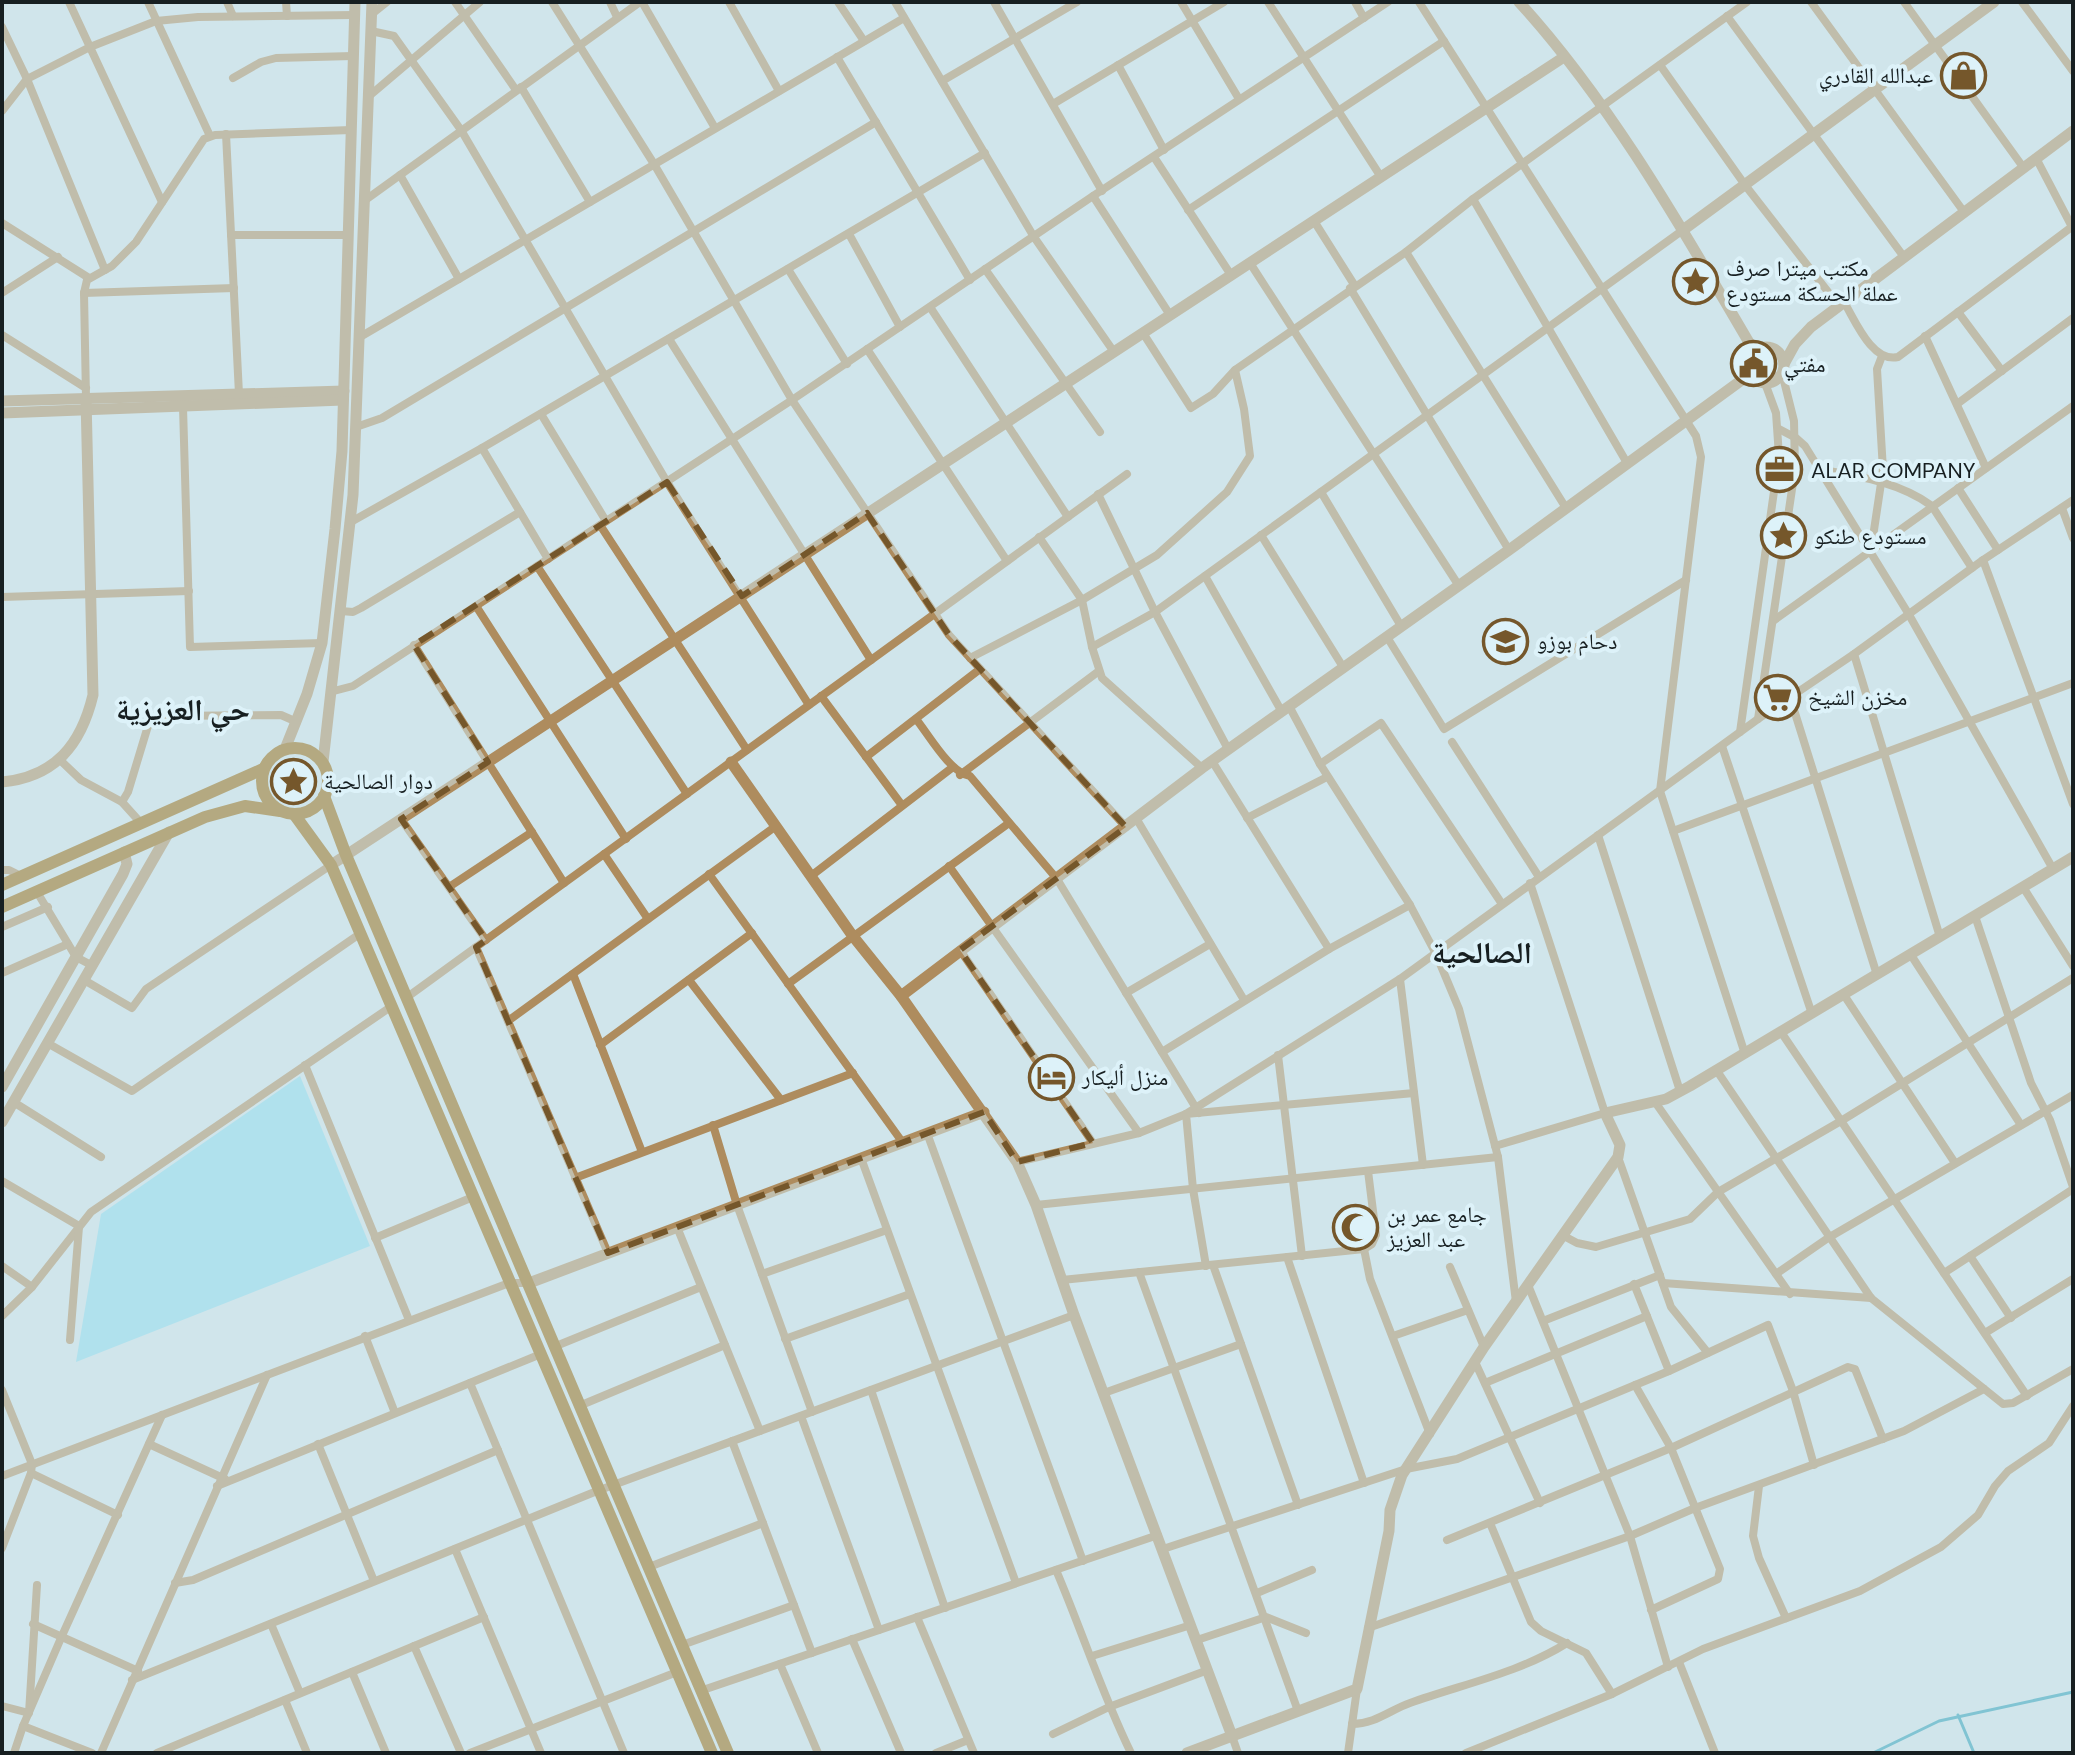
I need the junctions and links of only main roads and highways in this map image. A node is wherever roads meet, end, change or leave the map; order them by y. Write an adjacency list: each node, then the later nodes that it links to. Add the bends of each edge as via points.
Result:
1 (263, 769): 2 (main road, via 285,749 306,749 323,762 328,779); 3 (main road, via 265,796); 5 (main road)
2 (324, 796): 4 (main road, via 312,810); 8 (main road)
3 (280, 811): 4 (main road); 6 (main road, via 234,808)
4 (294, 814): 7 (main road, via 331,865)
5 (2, 885)
6 (2, 907)
7 (712, 1753)
8 (728, 1753)

